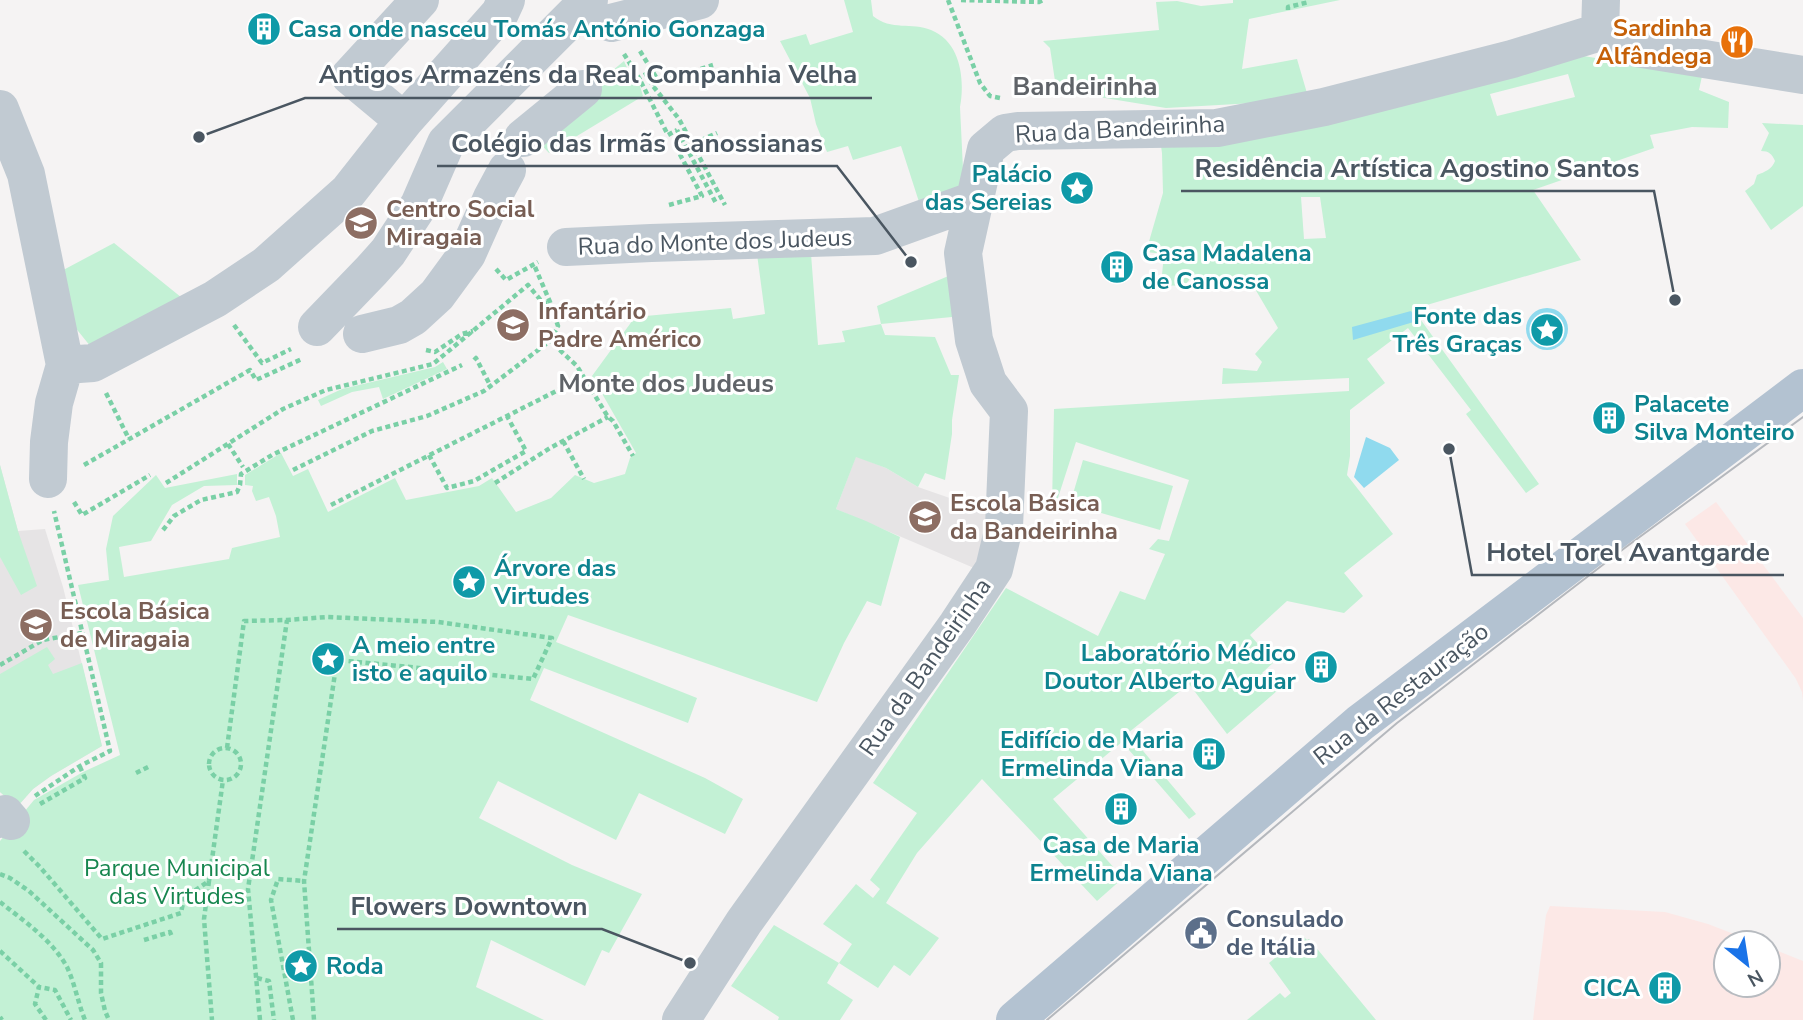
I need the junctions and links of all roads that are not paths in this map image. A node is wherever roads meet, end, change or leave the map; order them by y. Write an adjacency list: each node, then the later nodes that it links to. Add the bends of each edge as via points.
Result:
1 (420, 0): 9 (street, via 350,76)
2 (506, 0): 9 (street)
3 (700, 0): 5 (street)
4 (1600, 16): 6 (street, via 1636,48 1751,75); 10 (street, Rua da Bandeirinha, via 1512,59 1324,107 1217,128 1005,133 986,149)
5 (608, 25): 13 (street, via 446,144 419,205 388,251)
6 (1803, 75)
7 (583, 89): 12 (street, via 515,154 467,254 437,295 399,325)
8 (0, 109): 14 (street, via 26,174)
9 (404, 121): 14 (street, via 348,192 265,265 215,299 93,363)
10 (975, 200): 11 (street, Rua do Monte dos Judeus, via 875,236); 17 (street, Rua da Bandeirinha, via 963,253 974,340 988,383 1009,411 1004,527 994,569 744,922)
11 (566, 247)
12 (362, 334)
13 (310, 341)
14 (65, 365): 16 (street, via 49,442)
15 (1803, 388): 18 (main road, Rua da Restauração, via 1360,723)
16 (58, 485)
17 (681, 1020)
18 (1015, 1020)

